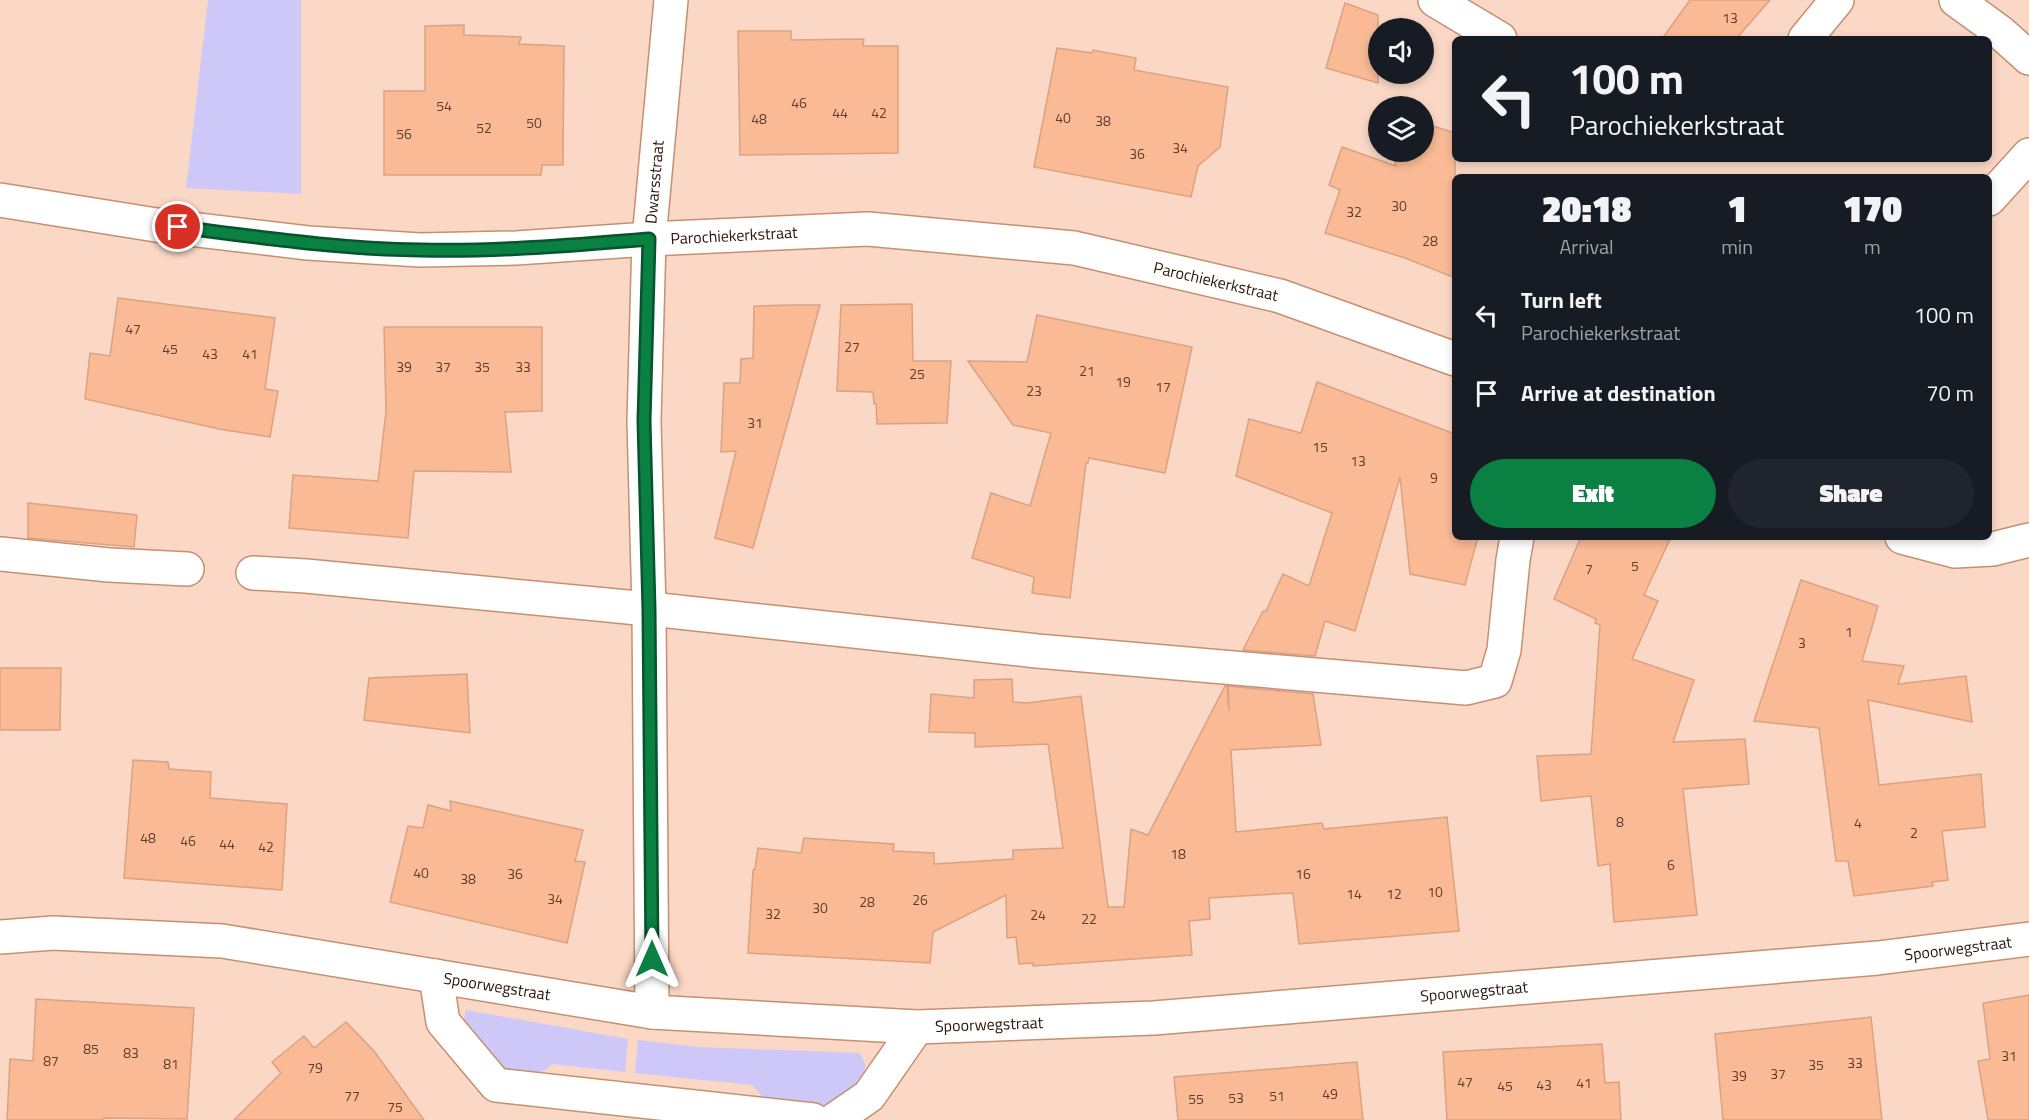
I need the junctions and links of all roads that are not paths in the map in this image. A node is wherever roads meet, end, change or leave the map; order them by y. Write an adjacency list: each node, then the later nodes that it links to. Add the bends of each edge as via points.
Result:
1 (671, 0): 11 (street, Dwarsstraat)
2 (1435, 0): 5 (street)
3 (1837, 0): 6 (street)
4 (1956, 0): 7 (street)
5 (1495, 36)
6 (1807, 36)
7 (2029, 58)
8 (2029, 155): 9 (street)
9 (1992, 196)
10 (0, 200): 11 (street, Parochiekerkstraat, via 308,243 420,250)
11 (649, 239): 12 (street, Parochiekerkstraat, via 868,229 1074,248 1280,296); 19 (street, Dwarsstraat, via 644,421)
12 (1452, 357)
13 (1516, 540): 19 (street, via 1504,650 1495,681 1466,688 1037,651)
14 (1913, 540): 15 (street, via 1955,551 1993,549)
15 (2029, 540)
16 (0, 554): 17 (street)
17 (187, 569)
18 (253, 573): 19 (street)
19 (649, 610): 23 (street, Dwarsstraat)
20 (0, 937): 22 (street, Spoorwegstraat, via 53,933 222,941)
21 (2029, 939): 24 (street, Spoorwegstraat, via 1878,958 1154,1018)
22 (435, 976): 23 (street, Spoorwegstraat); 25 (street, Spoorwegstraat, via 443,1022 496,1085)
23 (652, 1012): 24 (street, Spoorwegstraat)
24 (917, 1027): 26 (street, Spoorwegstraat, via 869,1096)
25 (813, 1120)
26 (834, 1120)

